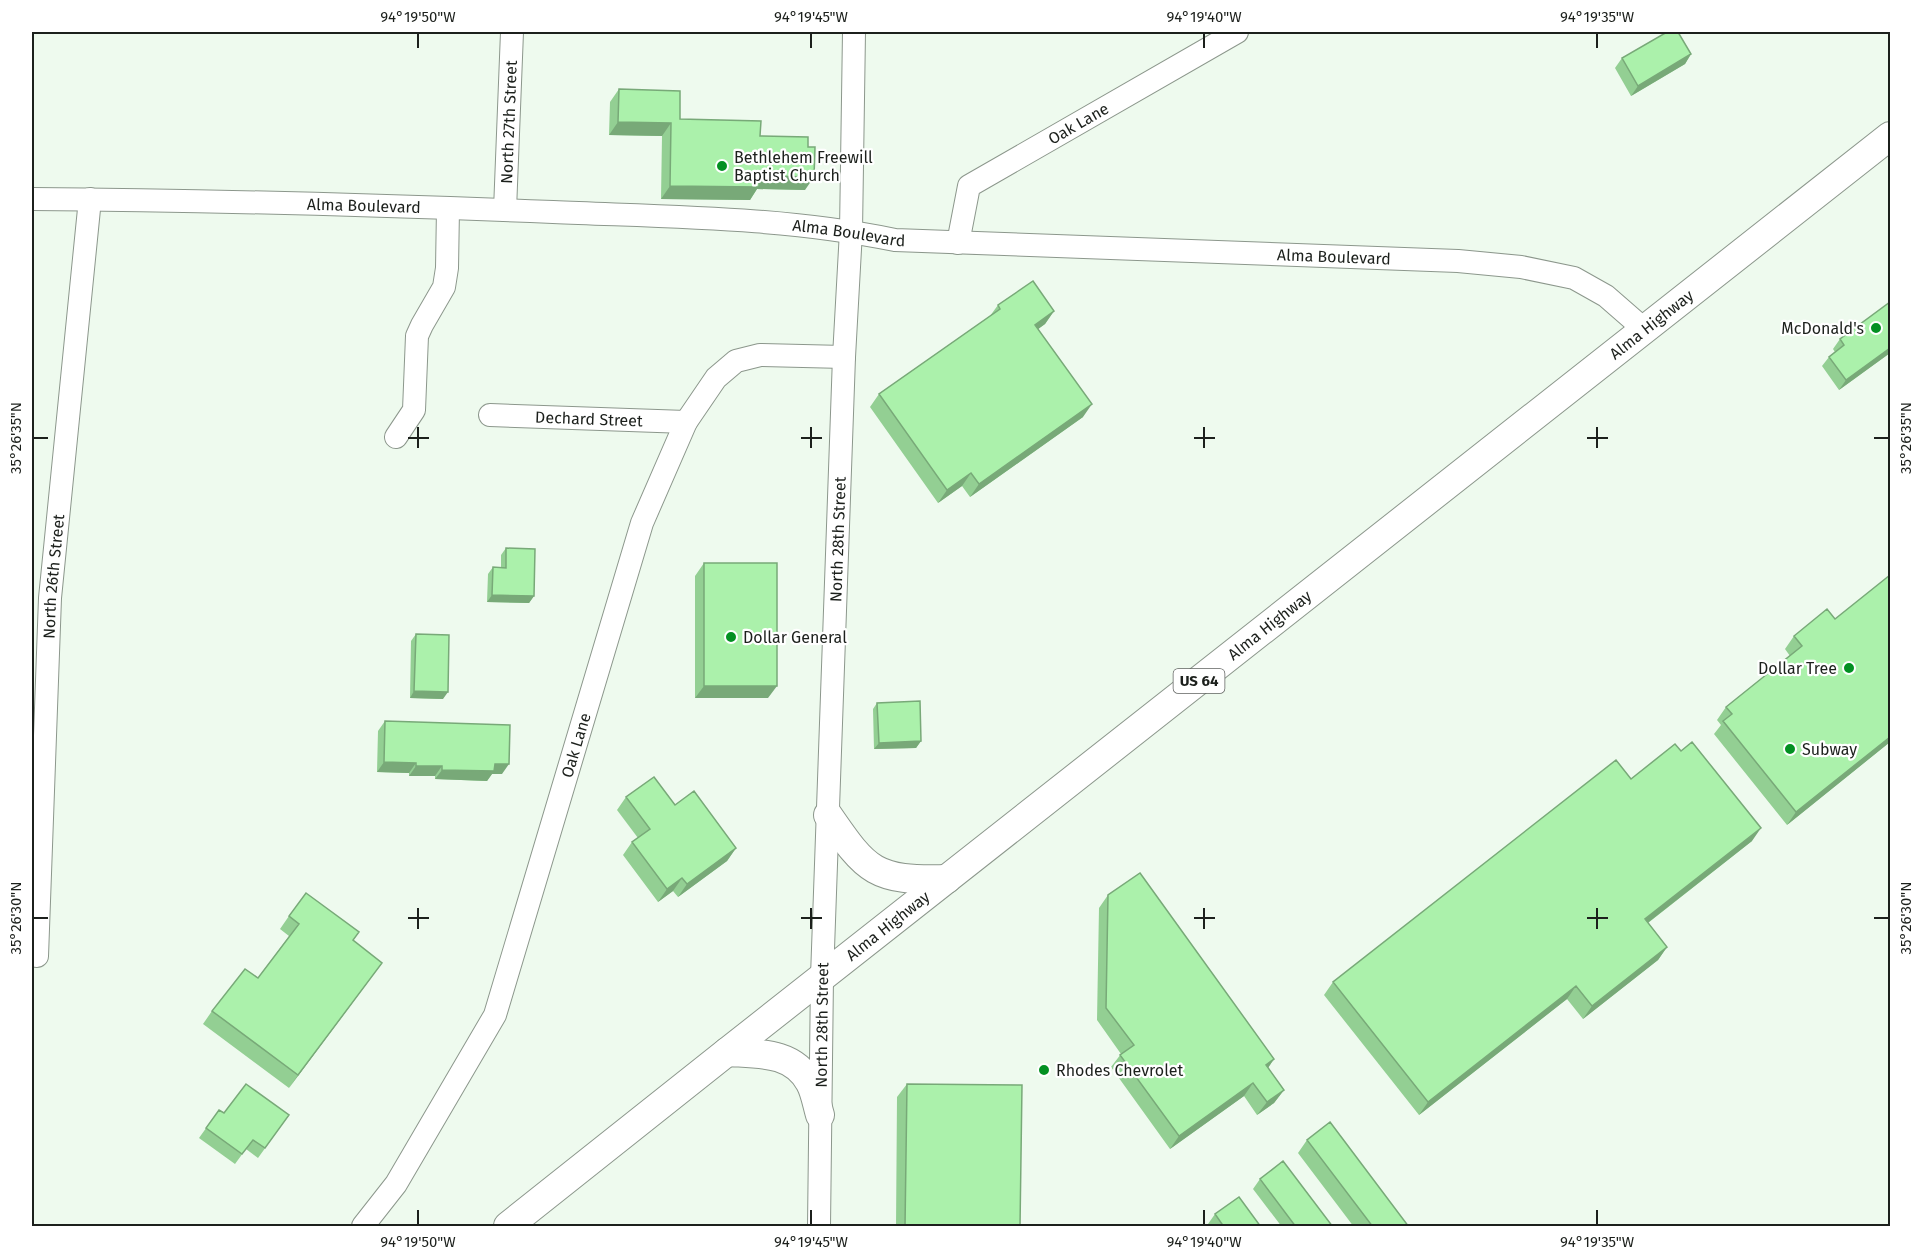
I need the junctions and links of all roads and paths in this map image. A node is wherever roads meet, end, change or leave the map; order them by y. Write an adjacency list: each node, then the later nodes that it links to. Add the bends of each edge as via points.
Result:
1 (512, 32): 8 (street, North 27th Street)
2 (854, 32): 9 (street, North 28th Street)
3 (1237, 32): 10 (street, Oak Lane, via 969,186)
4 (1890, 136): 11 (main road, Alma Highway / US 64)
5 (32, 199): 6 (street, Alma Boulevard)
6 (90, 199): 7 (street, Alma Boulevard); 18 (street, North 26th Street, via 50,598)
7 (448, 209): 8 (street, Alma Boulevard); 15 (street, via 444,286 417,336 414,410)
8 (505, 210): 9 (street, Alma Boulevard, via 774,222)
9 (851, 231): 10 (street, Alma Boulevard, via 896,240); 12 (street, North 28th Street)
10 (958, 243): 11 (street, Alma Boulevard, via 1458,261 1521,267 1574,278 1606,296)
11 (1645, 330): 17 (main road, Alma Highway / US 64)
12 (844, 357): 14 (street, Oak Lane, via 760,355 736,361 716,378); 16 (street, North 28th Street)
13 (490, 415): 14 (street, Dechard Street)
14 (686, 422): 22 (street, Oak Lane, via 642,523 495,1015 396,1184)
15 (396, 437)
16 (828, 815): 17 (main road, via 847,844 880,873 911,880); 19 (street, North 28th Street)
17 (947, 879): 19 (main road, Alma Highway / US 64)
18 (37, 956)
19 (822, 977): 20 (main road, Alma Highway / US 64); 21 (street, North 28th Street)
20 (727, 1052): 21 (main road, via 773,1054 797,1067 810,1083); 23 (main road, Alma Highway / US 64)
21 (820, 1114): 24 (street, North 28th Street)
22 (363, 1227)
23 (508, 1227)
24 (819, 1227)

